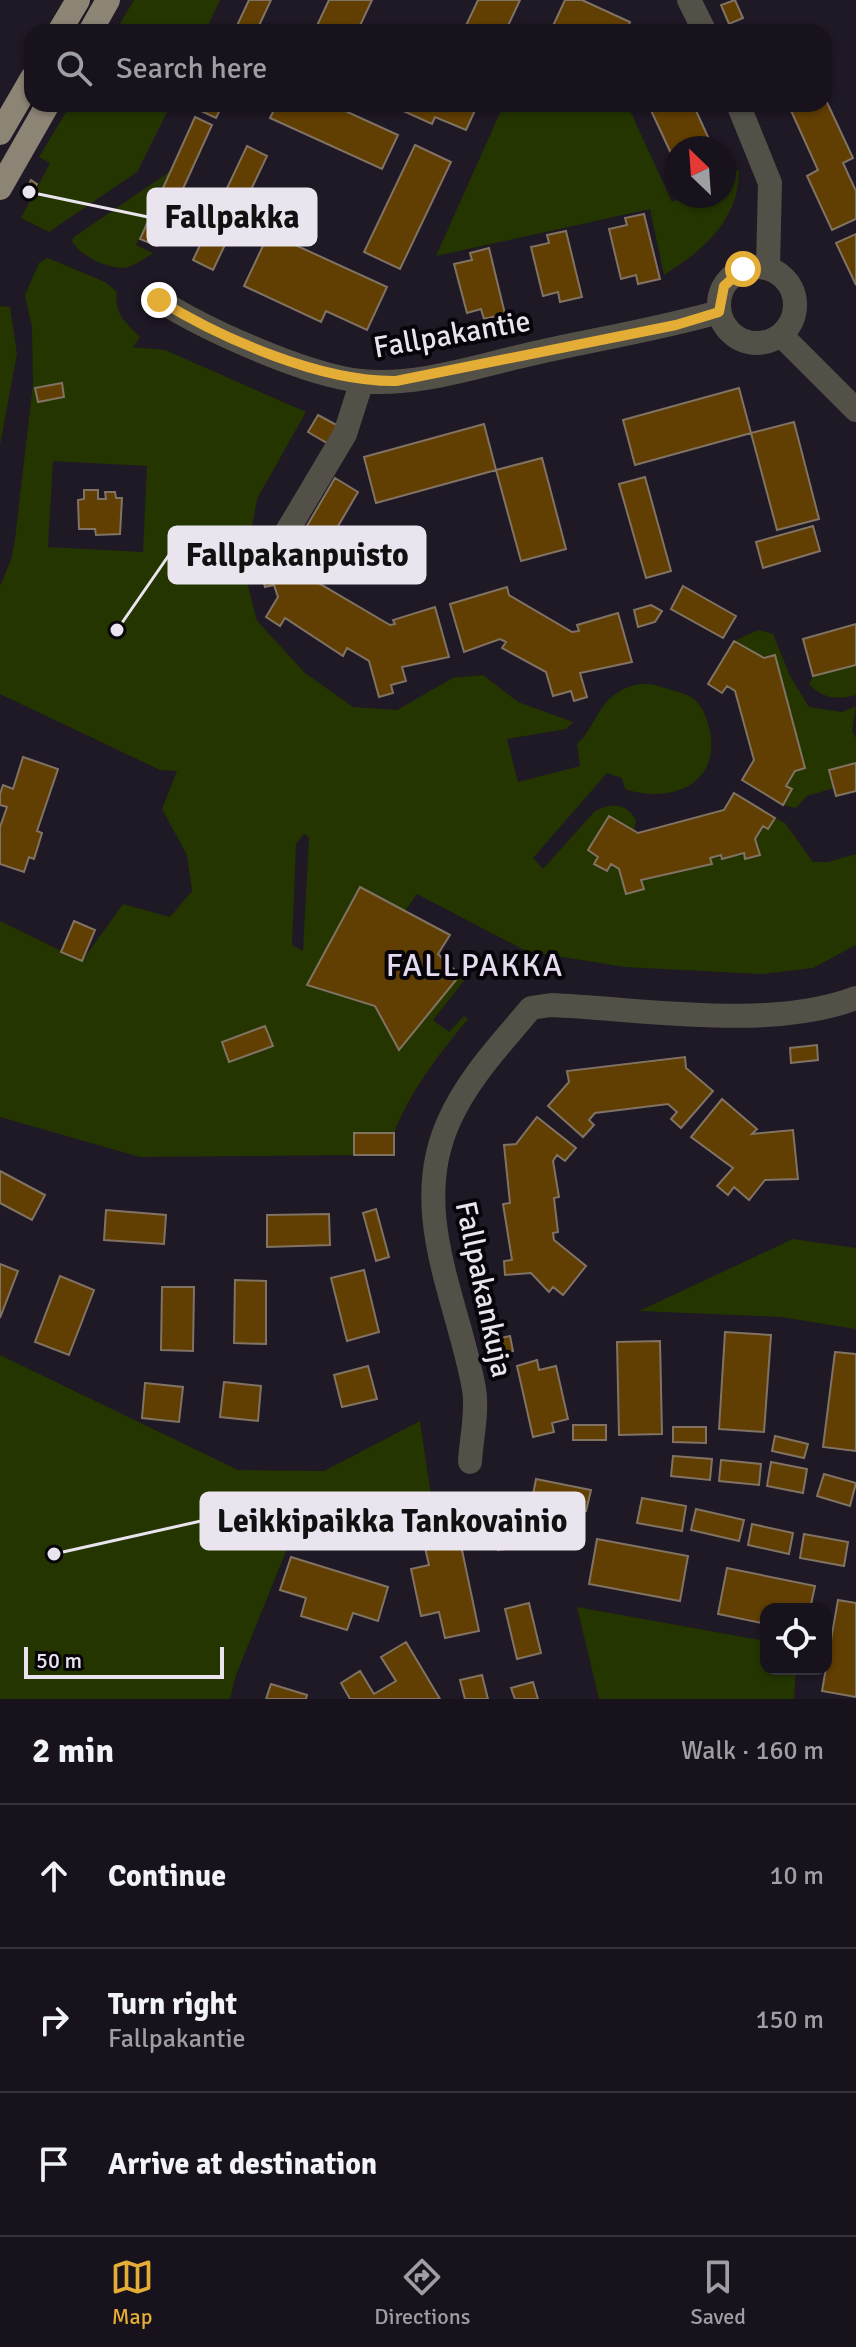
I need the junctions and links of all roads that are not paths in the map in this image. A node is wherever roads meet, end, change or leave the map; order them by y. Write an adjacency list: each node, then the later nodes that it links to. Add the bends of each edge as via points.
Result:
1 (78, 0): 4 (main road)
2 (108, 0): 5 (main road)
3 (689, 0): 6 (street)
4 (64, 24)
5 (94, 24)
6 (701, 24)
7 (24, 92): 10 (main road)
8 (43, 112): 11 (main road)
9 (741, 112): 12 (street, via 770,183)
10 (0, 133)
11 (0, 188)
12 (768, 268): 14 (street, via 743,269 732,276 724,286); 15 (street, via 788,282 795,303)
13 (159, 300): 16 (street, Fallpakantie, via 298,365)
14 (719, 312): 15 (street, via 732,334 744,341 757,343); 16 (street, Fallpakantie, via 425,377)
15 (781, 335): 17 (street)
16 (362, 381): 18 (street, via 345,434)
17 (856, 410)
18 (286, 533)
19 (856, 998): 20 (street, Fallpakankuja, via 809,1011 758,1015 531,1008 472,1079 450,1119 432,1175 434,1228 475,1392)
20 (470, 1462)

